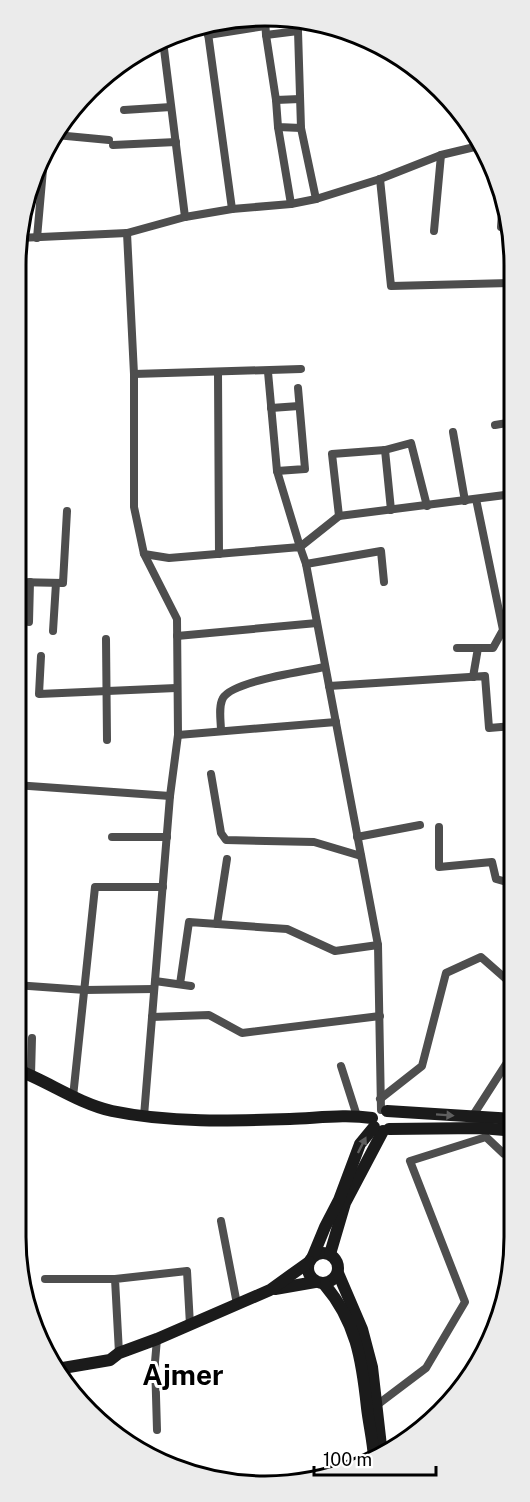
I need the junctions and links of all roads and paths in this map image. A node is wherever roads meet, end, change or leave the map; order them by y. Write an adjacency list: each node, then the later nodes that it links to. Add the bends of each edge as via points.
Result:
1 (265, 27): 2 (street); 3 (street); 7 (street)
2 (226, 29)
3 (298, 31): 6 (street)
4 (207, 33): 20 (street)
5 (164, 48): 8 (street)
6 (300, 99): 7 (street); 11 (street)
7 (276, 100): 10 (street)
8 (171, 106): 9 (street); 13 (street)
9 (124, 110)
10 (278, 127): 11 (street); 19 (street)
11 (301, 128): 18 (street)
12 (63, 136): 13 (street, via 111,143)
13 (176, 142): 21 (street)
14 (474, 148): 15 (street)
15 (441, 154): 17 (street); 22 (street)
16 (42, 177): 25 (street)
17 (380, 179): 18 (street); 26 (street, via 391,286)
18 (316, 199): 19 (street)
19 (291, 204): 20 (street)
20 (232, 209): 21 (street)
21 (185, 218): 23 (street)
22 (434, 231)
23 (127, 233): 25 (street); 30 (street)
24 (27, 238): 25 (street)
25 (37, 238)
26 (504, 283)
27 (301, 369): 28 (street)
28 (268, 372): 29 (street); 33 (street)
29 (218, 373): 30 (street); 47 (street)
30 (134, 374): 48 (street, via 134,507)
31 (298, 388): 32 (street)
32 (299, 406): 33 (street); 38 (street, via 304,469)
33 (271, 408): 38 (street)
34 (504, 424): 35 (street)
35 (495, 425)
36 (453, 432): 41 (street)
37 (385, 450): 42 (street, via 411,443); 43 (street); 45 (street, via 332,454)
38 (277, 471): 46 (street)
39 (504, 495): 40 (street)
40 (476, 499): 41 (street); 60 (street, via 503,630 493,648)
41 (465, 501): 42 (street)
42 (427, 506): 43 (street)
43 (391, 510): 45 (street)
44 (67, 511): 53 (street, via 63,583)
45 (339, 516): 46 (street)
46 (300, 547): 47 (street); 49 (street)
47 (219, 554): 48 (street, via 169,558)
48 (144, 555): 57 (street, via 177,619)
49 (306, 564): 52 (street, via 381,551); 55 (street)
50 (26, 582): 51 (street)
51 (30, 582): 53 (street); 54 (street)
52 (384, 582)
53 (56, 583): 56 (street)
54 (29, 622)
55 (317, 623): 57 (street); 62 (street)
56 (53, 631)
57 (177, 636): 65 (street)
58 (106, 639): 66 (street)
59 (457, 648): 60 (street)
60 (478, 648): 63 (street)
61 (41, 656): 66 (street, via 39,694)
62 (326, 667): 64 (street); 69 (street, via 250,683 225,695)
63 (473, 676): 64 (street); 68 (street, via 485,676 489,728)
64 (329, 686): 67 (street)
65 (176, 688): 66 (street); 70 (street)
66 (107, 690): 71 (street)
67 (336, 722): 69 (street); 79 (street)
68 (504, 727)
69 (221, 731): 70 (street)
70 (178, 735): 74 (street)
71 (108, 740)
72 (211, 774): 80 (street, via 221,833 226,840 314,842)
73 (26, 786): 74 (street)
74 (170, 796): 78 (street)
75 (420, 825): 79 (street)
76 (439, 827): 82 (street, via 439,867 492,862 496,879)
77 (112, 837): 78 (street)
78 (167, 837): 83 (street)
79 (357, 837): 80 (street)
80 (361, 856): 85 (street)
81 (227, 859): 84 (street)
82 (504, 881)
83 (163, 887): 88 (street); 91 (street, via 95,887)
84 (217, 924): 85 (street, via 287,929 334,951); 87 (street, via 189,922)
85 (378, 945): 92 (street)
86 (504, 977): 105 (street, via 481,957 446,973 422,1066)
87 (180, 984): 88 (street); 90 (street)
88 (155, 985): 91 (street); 93 (street)
89 (26, 986): 91 (street)
90 (191, 986)
91 (85, 990): 99 (street)
92 (380, 1016): 93 (street, via 242,1033 209,1015); 105 (street)
93 (152, 1017): 100 (street)
94 (32, 1038): 98 (street)
95 (341, 1066): 101 (street)
96 (504, 1067): 102 (street)
97 (26, 1073): 98 (street)
98 (31, 1075): 99 (street)
99 (73, 1097): 100 (street, via 110,1111)
100 (144, 1116): 103 (street, via 234,1121)
101 (357, 1116): 103 (street); 105 (street)
102 (471, 1117): 104 (street); 105 (street, one-way to 102)
103 (322, 1118): 105 (street, via 346,1123)
104 (504, 1118)
105 (380, 1119): 106 (street); 109 (street, via 345,1203); 110 (street, one-way to 105, via 342,1195 360,1144)
106 (504, 1130)
107 (504, 1154): 122 (street, via 486,1137 410,1161 465,1302 426,1368)
108 (221, 1221): 116 (street)
109 (330, 1254): 110 (street, via 320,1253); 111 (street, via 337,1262)
110 (311, 1259): 114 (street, via 308,1272); 115 (street)
111 (338, 1273): 114 (street, via 332,1281); 119 (street)
112 (45, 1279): 113 (street)
113 (115, 1279): 117 (street, via 187,1271); 120 (street)
114 (320, 1283): 115 (street); 119 (street, via 342,1307)
115 (270, 1290): 116 (street)
116 (237, 1304): 117 (street)
117 (190, 1325): 118 (street)
118 (157, 1339): 120 (street); 123 (street)
119 (362, 1346): 122 (street)
120 (119, 1353): 121 (street, via 110,1360)
121 (65, 1368)
122 (372, 1408): 124 (street); 125 (street)
123 (157, 1430)
124 (380, 1447)
125 (374, 1450)

